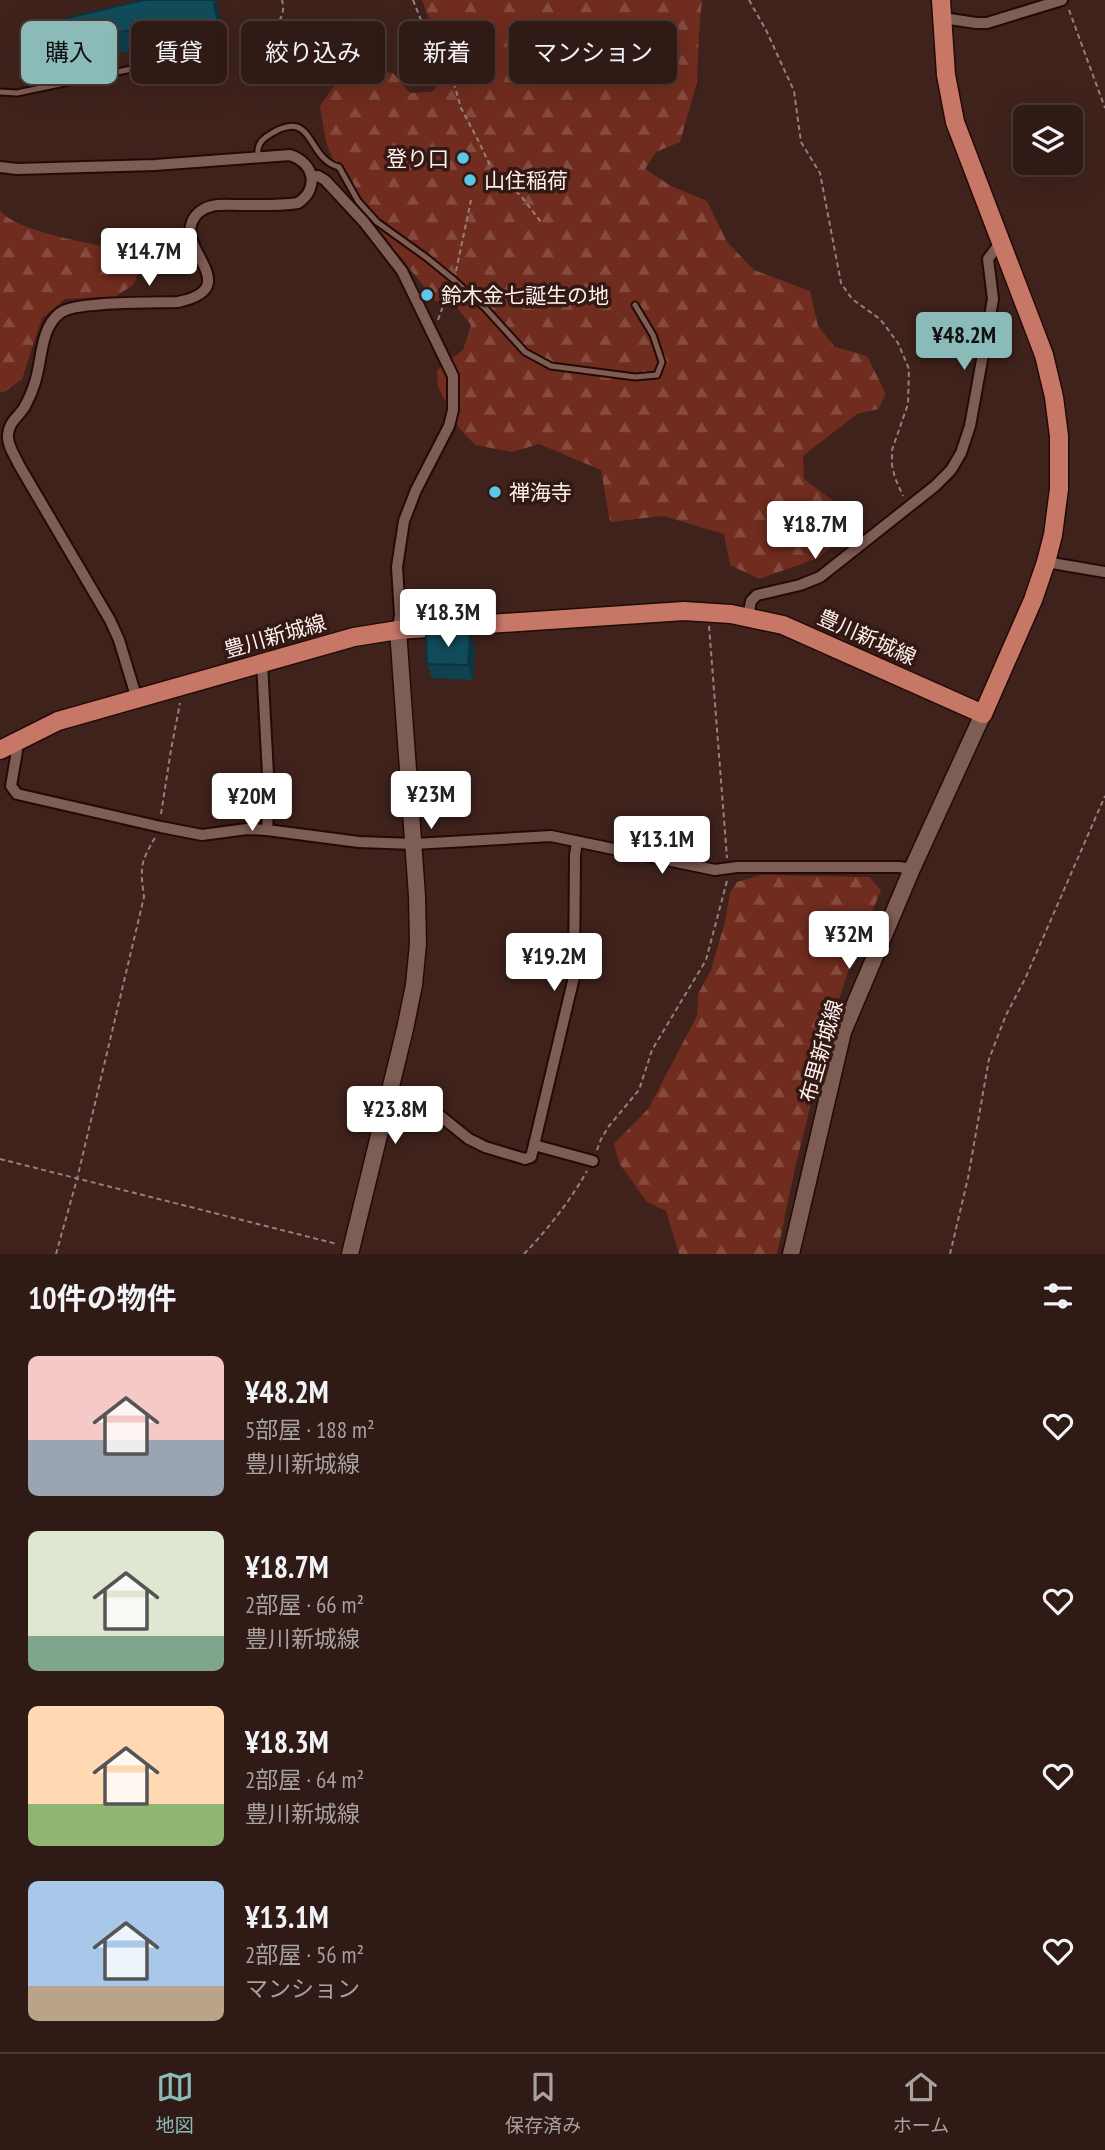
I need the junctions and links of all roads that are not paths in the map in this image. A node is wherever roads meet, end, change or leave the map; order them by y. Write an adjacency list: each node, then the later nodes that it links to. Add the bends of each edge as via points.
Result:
1 (1064, 0): 2 (street, via 987,23)
2 (942, 9): 9 (main road, via 946,75 955,122)
3 (131, 68): 5 (lane, via 17,93)
4 (0, 83): 5 (lane)
5 (2, 92)
6 (258, 156): 7 (street, via 155,165); 8 (street, via 301,159); 10 (lane, via 264,138 285,127 303,129 317,153 339,167 358,201 377,222 454,280 525,352 551,366 635,377 657,374 662,362)
7 (0, 167)
8 (312, 177): 14 (street, via 325,180 388,250 453,376 449,426 404,521 397,567); 16 (street, via 306,198 298,203 212,206 195,215 190,236 208,279 192,299 76,306 60,313 44,338 34,388 8,432 19,465 110,620)
9 (1000, 243): 11 (main road, via 1044,355 1054,397 1059,489); 13 (street, via 988,259 993,299 970,426 951,470 820,577 757,595)
10 (635, 305)
11 (1046, 562): 12 (street); 17 (main road)
12 (1105, 572)
13 (748, 616): 14 (main road, 豊川新城線, via 709,611); 17 (main road, 豊川新城線, via 827,643)
14 (398, 630): 15 (main road, 豊川新城線, via 354,637); 21 (street)
15 (262, 663): 16 (main road, 豊川新城線); 19 (street)
16 (138, 699): 18 (main road, 豊川新城線, via 58,721)
17 (983, 714): 22 (street, 布里新城線)
18 (5, 746): 19 (street, via 17,751 11,786 17,794 202,835)
19 (267, 830): 21 (street)
20 (577, 842): 21 (street, via 551,836); 22 (street, via 715,870); 24 (street, via 574,977)
21 (414, 844): 23 (street, via 418,944 414,985)
22 (912, 869): 27 (street, 布里新城線, via 843,1032)
23 (387, 1101): 24 (street, via 432,1112 469,1139 525,1159 531,1157); 26 (street)
24 (534, 1145): 25 (street)
25 (593, 1161)
26 (350, 1251)
27 (791, 1254)

